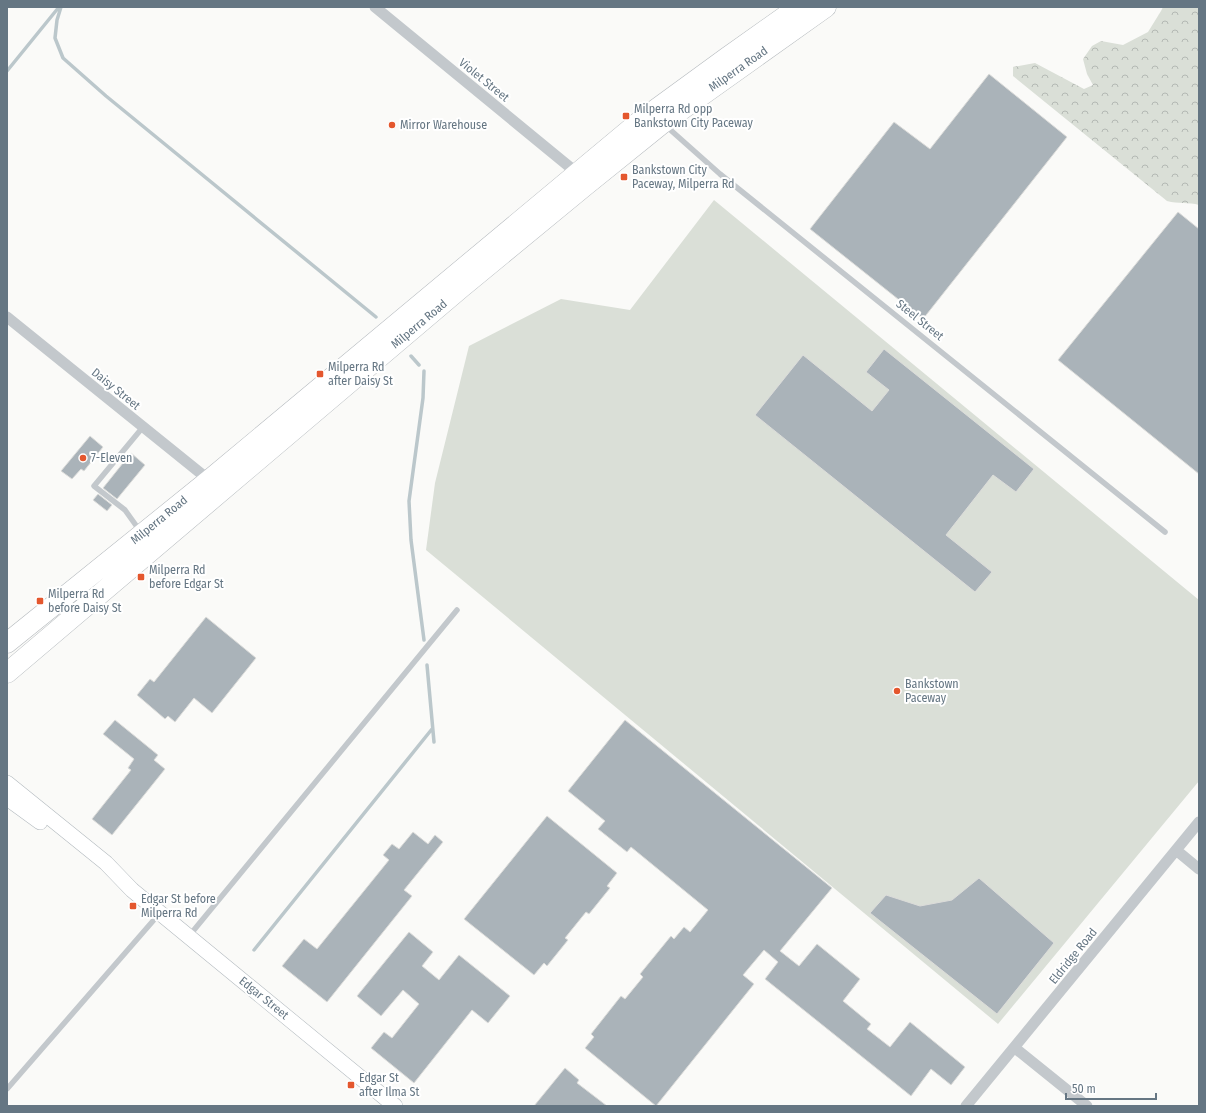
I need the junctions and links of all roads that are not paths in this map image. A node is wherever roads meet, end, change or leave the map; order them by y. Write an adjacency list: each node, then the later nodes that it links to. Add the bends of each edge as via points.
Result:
1 (376, 7): 5 (street, Violet Street)
2 (798, 7): 5 (highway, Milperra Road, via 640,120)
3 (826, 7): 4 (highway, Milperra Road)
4 (663, 123): 9 (lane, Steel Street, via 720,174); 13 (highway, Milperra Road, via 461,288)
5 (577, 173): 8 (highway, Milperra Road)
6 (7, 317): 7 (street, Daisy Street)
7 (143, 427): 8 (street, Daisy Street); 10 (lane, via 94,486 125,510)
8 (209, 480): 10 (highway, Milperra Road)
9 (1165, 532)
10 (142, 534): 12 (highway, Milperra Road)
11 (457, 610): 21 (lane)
12 (7, 643)
13 (7, 673)
14 (7, 783): 19 (main road, Edgar Street, via 106,863)
15 (7, 798): 19 (main road, Edgar Street, via 108,877)
16 (1199, 822): 17 (street, Eldridge Road)
17 (1176, 850): 18 (street); 22 (street, Eldridge Road)
18 (1199, 869)
19 (132, 890): 20 (main road, Edgar Street)
20 (161, 913): 21 (main road, Edgar Street); 23 (lane)
21 (189, 936): 24 (main road, Edgar Street)
22 (1015, 1048): 25 (street, Eldridge Road); 26 (street)
23 (7, 1089)
24 (395, 1106)
25 (966, 1106)
26 (1087, 1106)

